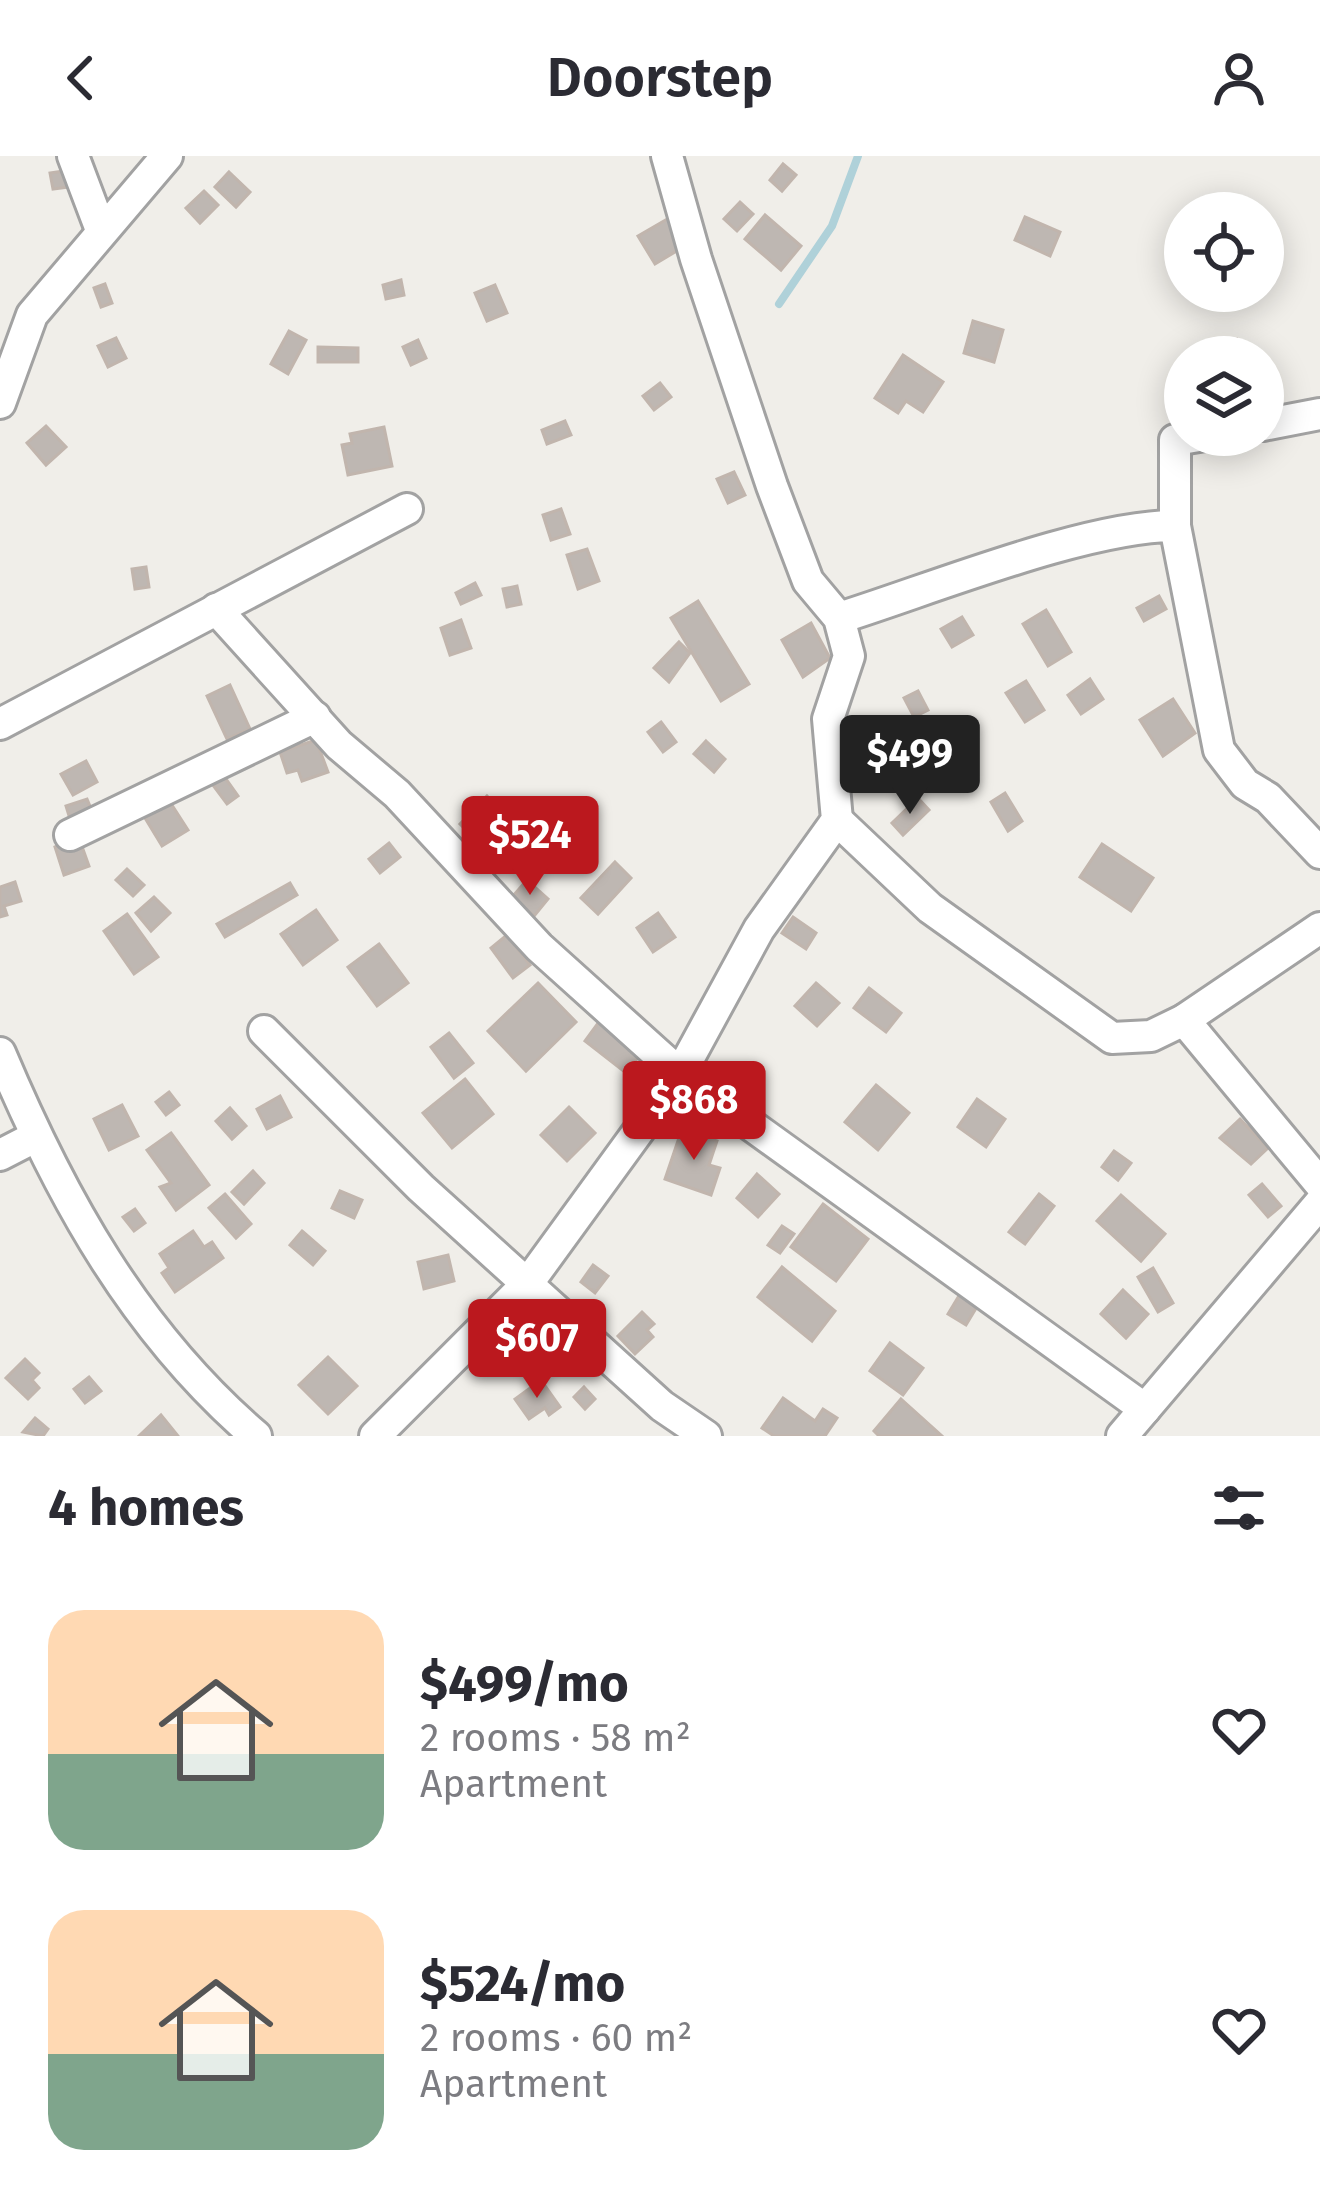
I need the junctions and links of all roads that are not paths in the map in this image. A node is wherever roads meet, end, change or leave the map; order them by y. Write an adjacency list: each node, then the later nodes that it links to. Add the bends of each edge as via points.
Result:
1 (73, 156): 4 (street)
2 (166, 156): 4 (street)
3 (667, 156): 12 (street, via 695,260 808,581)
4 (101, 230): 5 (street, via 32,315)
5 (0, 403)
6 (1320, 414): 7 (street)
7 (1284, 420)
8 (1175, 456): 10 (street)
9 (407, 509): 11 (street)
10 (1174, 526): 12 (street, via 1043,554); 17 (street, via 1219,750)
11 (216, 609): 13 (street); 14 (street)
12 (838, 618): 15 (street, via 849,656 828,718)
13 (315, 717): 16 (street); 22 (street, via 538,947)
14 (0, 724)
15 (837, 820): 19 (street, via 930,908 1112,1038 1151,1036); 22 (street, via 759,928)
16 (70, 835)
17 (1320, 853)
18 (1320, 928): 19 (street)
19 (1184, 1020): 25 (street)
20 (264, 1030): 27 (street)
21 (0, 1053): 23 (street)
22 (680, 1073): 27 (street); 28 (street)
23 (35, 1137): 24 (street); 29 (street, via 90,1244 211,1397)
24 (0, 1155)
25 (1320, 1184)
26 (1320, 1203): 28 (street)
27 (529, 1283): 30 (street); 31 (street, via 662,1406)
28 (1145, 1409): 32 (street)
29 (256, 1436)
30 (375, 1436)
31 (706, 1436)
32 (1122, 1436)

